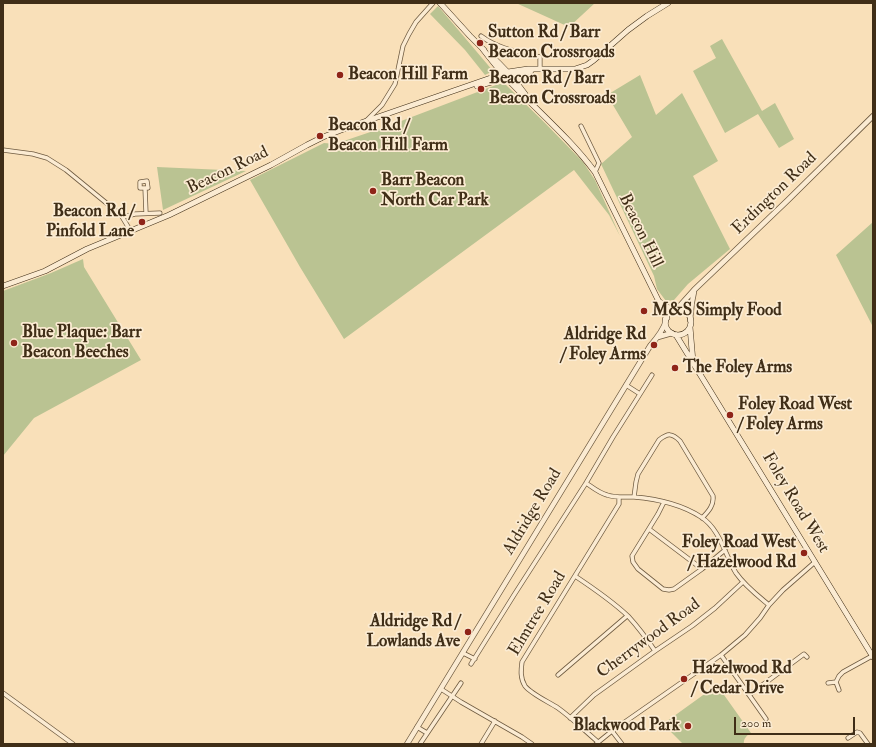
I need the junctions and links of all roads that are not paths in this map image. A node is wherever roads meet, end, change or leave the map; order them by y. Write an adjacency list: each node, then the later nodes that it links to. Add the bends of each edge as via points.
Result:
1 (433, 3): 8 (street, via 416,22 403,46 395,84 382,105)
2 (440, 3): 6 (main road, Beacon Hill)
3 (668, 3): 5 (main road, Beacon Road, via 628,30 587,65 575,69)
4 (481, 36): 5 (street, via 498,46 540,57)
5 (540, 69): 6 (main road, Beacon Road, via 528,69)
6 (507, 75): 8 (main road, Beacon Road); 11 (main road, Beacon Hill, via 582,154)
7 (873, 116): 18 (street, Erdington Road)
8 (366, 121): 16 (main road, Beacon Road, via 307,145 194,204)
9 (581, 126): 11 (street, Beacon Hill, via 599,163)
10 (3, 150): 15 (street, via 47,158 72,174)
11 (595, 172): 19 (main road, Beacon Hill)
12 (145, 188): 13 (street)
13 (146, 213): 14 (street); 15 (street)
14 (160, 213)
15 (123, 217): 16 (street)
16 (130, 230): 17 (main road, Beacon Road, via 45,271)
17 (3, 286)
18 (694, 290): 20 (street, Erdington Road); 22 (street)
19 (659, 302): 20 (main road); 21 (main road, Beacon Hill)
20 (675, 310): 21 (main road, via 669,313); 22 (main road, via 685,312)
21 (666, 320): 24 (main road, via 668,330); 25 (street, Aldridge Road)
22 (690, 320): 23 (main road)
23 (690, 327): 24 (main road, via 683,334); 26 (main road, Foley Road West)
24 (674, 334): 25 (street); 26 (main road, Foley Road West)
25 (657, 337): 28 (street, Aldridge Road)
26 (693, 364): 37 (main road, Foley Road West)
27 (652, 376): 29 (street, Aldridge Road)
28 (626, 385): 29 (street); 44 (street, Aldridge Road)
29 (640, 394): 30 (street, Aldridge Road)
30 (586, 483): 31 (street, via 607,495); 48 (street, Aldridge Road)
31 (619, 497): 32 (street); 39 (street, Elmtree Road, via 619,504)
32 (634, 497): 33 (street); 34 (street, via 638,474 659,440 669,434 680,441 713,496 711,508)
33 (664, 502): 34 (street, via 679,505); 35 (street)
34 (702, 518): 36 (street, via 711,526)
35 (648, 529): 38 (street); 38 (street, via 632,556 633,562 663,589 674,589)
36 (725, 550): 38 (street); 40 (street)
37 (815, 562): 41 (street); 46 (main road, Foley Road West)
38 (702, 569)
39 (575, 576): 42 (street); 59 (street, Elmtree Road, via 522,662 521,669 526,687)
40 (743, 582): 41 (street); 43 (street, Cherrywood Road, via 710,612)
41 (769, 605): 45 (street, via 745,635)
42 (627, 616): 43 (street); 50 (street)
43 (655, 651): 59 (street, Cherrywood Road, via 594,695)
44 (463, 653): 48 (street); 54 (street, Aldridge Road)
45 (721, 655): 57 (street); 63 (street)
46 (873, 656): 51 (street, via 843,672)
47 (807, 657): 57 (street, via 804,654)
48 (474, 659): 49 (street, Aldridge Road)
49 (471, 664)
50 (558, 675)
51 (836, 682): 53 (street); 55 (street)
52 (460, 683): 58 (street)
53 (828, 684)
54 (441, 689): 58 (street); 62 (street, Aldridge Road)
55 (839, 690)
56 (3, 692): 67 (street)
57 (750, 695): 60 (street)
58 (452, 696): 61 (street); 64 (street)
59 (570, 718): 66 (street, Elmtree Road)
60 (766, 719)
61 (495, 721): 70 (street); 71 (street)
62 (417, 727): 64 (street); 68 (street, Aldridge Road)
63 (612, 731): 66 (street); 72 (street)
64 (427, 733): 69 (street)
65 (848, 738): 73 (street, via 858,732)
66 (597, 743)
67 (73, 744)
68 (407, 744)
69 (420, 744)
70 (481, 744)
71 (532, 744)
72 (622, 744)
73 (868, 744)

